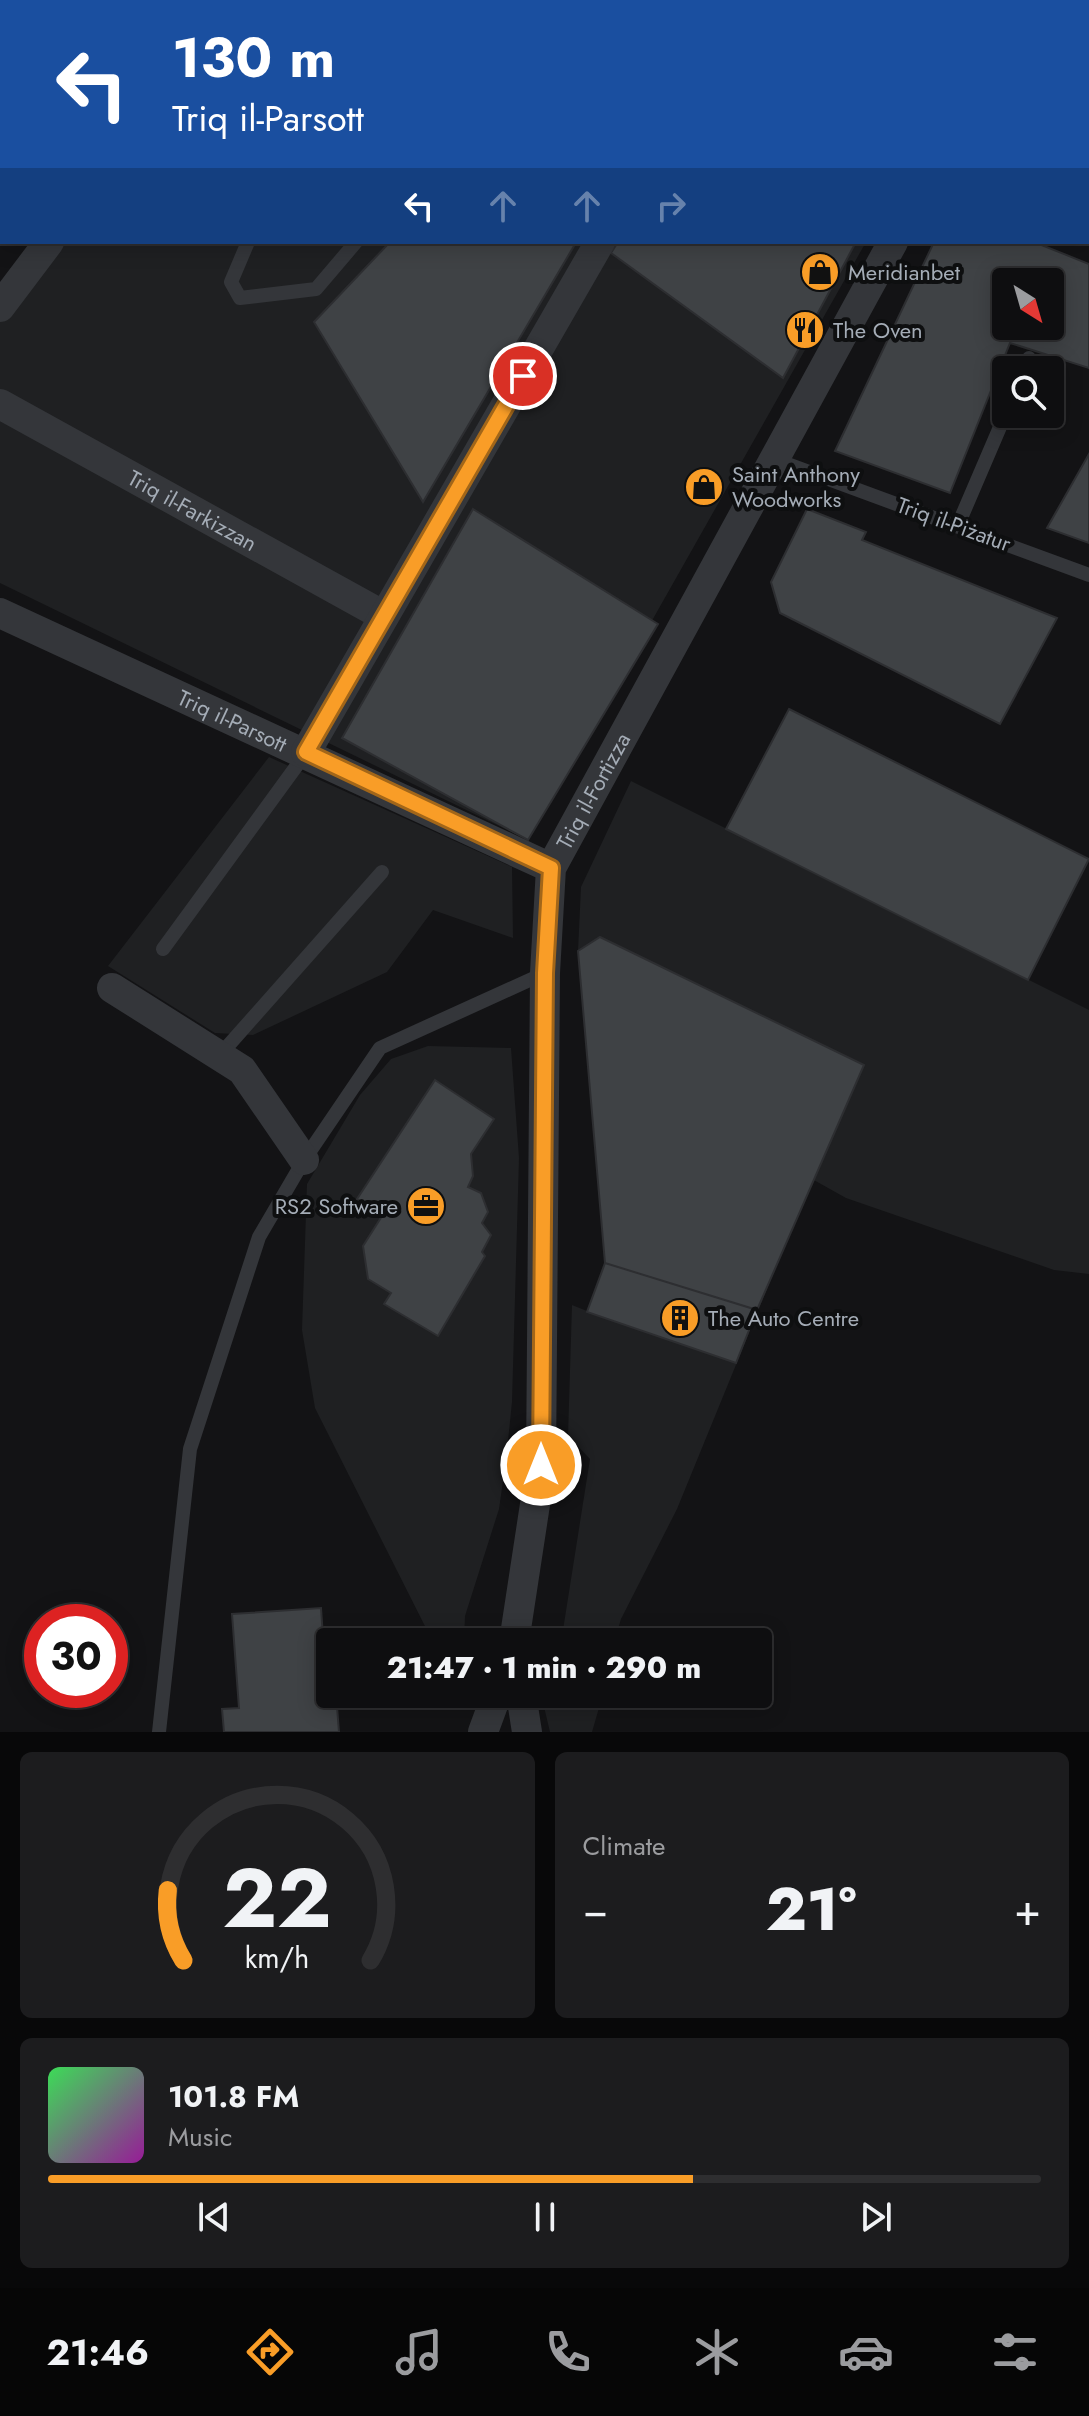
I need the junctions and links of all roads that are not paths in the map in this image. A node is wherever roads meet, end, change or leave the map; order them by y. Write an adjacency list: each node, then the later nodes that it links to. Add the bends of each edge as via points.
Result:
1 (47, 244): 6 (street)
2 (247, 244): 3 (lane, via 231,282 240,298 316,289)
3 (354, 244)
4 (599, 244): 13 (street)
5 (892, 244): 9 (street, Triq il-Fortizza)
6 (0, 307)
7 (0, 404): 13 (street, Triq il-Farkizzan)
8 (1000, 428): 10 (lane)
9 (774, 459): 10 (lane, Triq il-Piżatur); 15 (street, Triq il-Fortizza)
10 (958, 525): 11 (lane, Triq il-Piżatur)
11 (1089, 575)
12 (0, 613): 14 (street, Triq il-Parsott)
13 (384, 616): 14 (street)
14 (306, 752): 15 (street, Triq il-Parsott); 17 (lane)
15 (551, 868): 18 (street, Triq il-Fortizza)
16 (382, 872): 20 (lane)
17 (163, 949)
18 (545, 973): 21 (lane, via 380,1048); 22 (street, Triq il-Fortizza, via 541,1465)
19 (112, 988): 20 (street)
20 (219, 1056): 21 (street, via 242,1070)
21 (304, 1160): 25 (lane, via 259,1237 190,1449)
22 (516, 1628)
23 (492, 1708): 26 (street)
24 (523, 1708): 27 (street)
25 (159, 1732)
26 (483, 1732)
27 (527, 1732)

